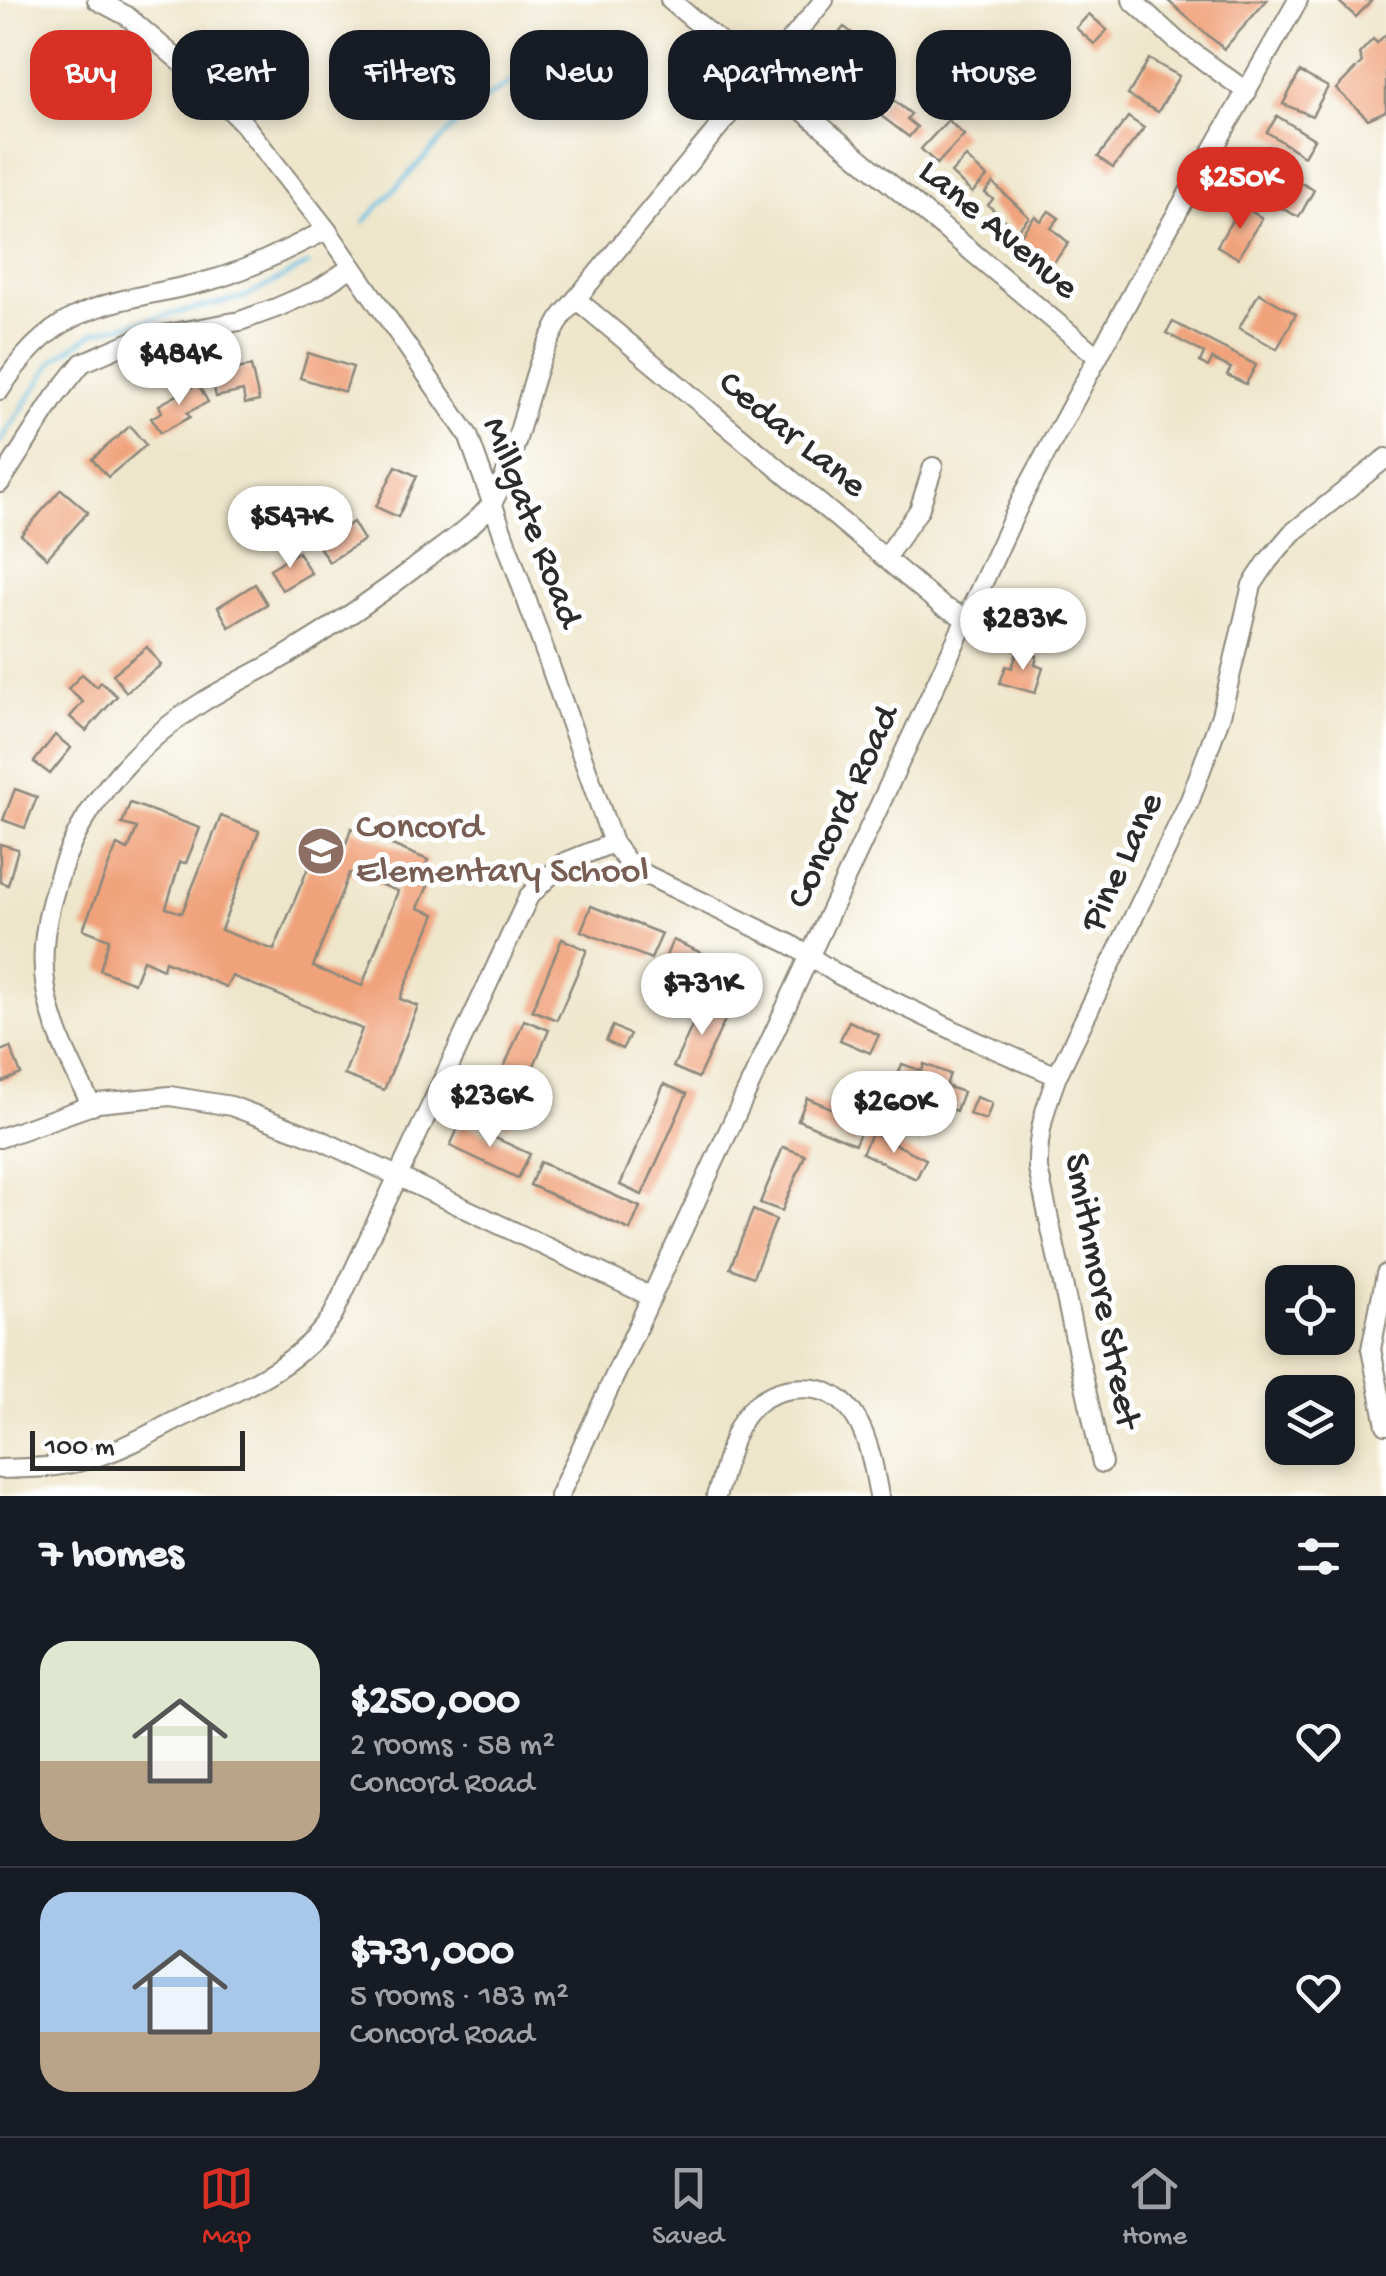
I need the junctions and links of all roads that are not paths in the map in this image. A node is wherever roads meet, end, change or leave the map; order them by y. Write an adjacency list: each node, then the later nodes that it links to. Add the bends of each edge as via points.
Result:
1 (97, 0): 6 (street, Millgate Road)
2 (670, 0): 7 (street, Lane Avenue)
3 (824, 0): 8 (street)
4 (1132, 0): 9 (street)
5 (1298, 0): 9 (street, Concord Road)
6 (134, 9): 12 (street, Millgate Road, via 244,124)
7 (705, 30)
8 (798, 30)
9 (1247, 92): 15 (street, Concord Road)
10 (723, 120): 14 (street)
11 (812, 120): 15 (street, Lane Avenue)
12 (327, 230): 13 (street, Millgate Road); 16 (street, via 244,269 80,313 32,346)
13 (352, 268): 19 (street, via 240,321 135,340 82,363); 20 (street, Millgate Road, via 468,435)
14 (576, 300): 20 (street, via 540,360); 21 (street, Cedar Lane)
15 (1098, 358): 22 (street, Concord Road, via 1025,492)
16 (0, 390)
17 (1386, 458): 25 (street, Pine Lane, via 1292,532 1252,586 1221,715 1190,800)
18 (933, 467): 21 (street, via 919,510)
19 (0, 483)
20 (491, 505): 23 (street, Millgate Road); 26 (street, via 388,588 155,735 98,800 71,844 49,903 42,968 55,1028)
21 (886, 557): 22 (street, Cedar Lane, via 942,606)
22 (968, 619): 24 (street, Concord Road)
23 (614, 843): 24 (street, Millgate Road, via 632,868); 28 (street, via 563,863 529,896)
24 (810, 958): 25 (street); 30 (street, Concord Road)
25 (1058, 1076): 32 (street, Smithmore Street, via 1037,1138 1038,1169)
26 (92, 1106): 27 (street); 28 (street, via 170,1096 231,1106)
27 (0, 1138)
28 (396, 1175): 30 (street); 33 (street, via 333,1314 293,1359 99,1456 52,1468)
29 (1386, 1274): 31 (street, via 1372,1348)
30 (652, 1296): 34 (street, Concord Road)
31 (1386, 1424)
32 (1102, 1463)
33 (0, 1468)
34 (559, 1496)
35 (716, 1496): 36 (street, via 748,1412 794,1388 827,1393 853,1412)
36 (879, 1496)

